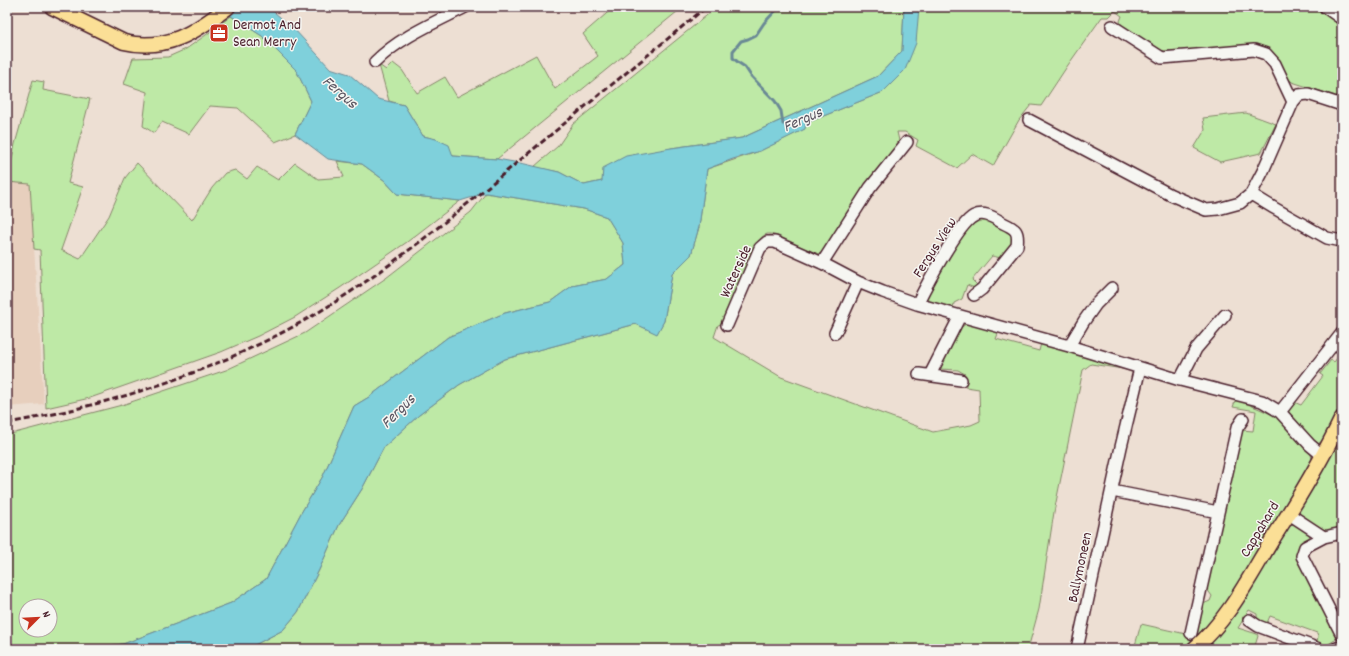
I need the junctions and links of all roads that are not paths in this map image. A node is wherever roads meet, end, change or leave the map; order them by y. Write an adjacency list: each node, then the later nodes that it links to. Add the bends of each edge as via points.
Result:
1 (52, 7): 4 (main road, via 124,42 137,45 160,44 181,38)
2 (465, 7): 7 (street, via 400,42)
3 (1324, 7): 5 (street)
4 (223, 11)
5 (1342, 18)
6 (1112, 26): 8 (street, via 1162,58 1254,50 1266,54 1275,64)
7 (375, 62)
8 (1293, 102): 9 (street, via 1299,95 1308,94); 12 (street)
9 (1342, 105)
10 (1029, 120): 12 (street, via 1171,195 1206,210 1240,203)
11 (907, 142): 14 (street, via 870,188)
12 (1251, 194): 13 (street, via 1327,238)
13 (1342, 241)
14 (822, 263): 15 (street); 21 (street, Waterside, via 775,242 767,242 760,248)
15 (858, 282): 18 (street); 22 (street)
16 (1112, 288): 24 (street, via 1096,304)
17 (974, 295): 18 (street, Fergus View, via 982,290 1017,246 1015,228 984,214 974,216 959,232)
18 (916, 304): 20 (street)
19 (1225, 315): 27 (street, via 1196,349)
20 (960, 316): 24 (street); 26 (street, via 924,375)
21 (727, 325)
22 (835, 333)
23 (1342, 333): 28 (street)
24 (1070, 346): 25 (street)
25 (1140, 368): 27 (street); 32 (street, Ballymoneen)
26 (961, 380)
27 (1180, 380): 28 (street, via 1262,401)
28 (1280, 412): 31 (street)
29 (1243, 418): 33 (street, via 1237,428)
30 (1342, 418): 31 (main road, Cappahard)
31 (1322, 455): 34 (main road, Cappahard)
32 (1112, 491): 33 (street); 41 (street, Ballymoneen)
33 (1218, 512): 38 (street)
34 (1289, 514): 36 (street); 42 (main road, Cappahard, via 1229,610)
35 (1342, 533): 36 (street)
36 (1324, 537): 39 (street, via 1304,547 1302,556)
37 (1249, 620): 43 (street, via 1258,626)
38 (1191, 633)
39 (1342, 635)
40 (1342, 646): 44 (street)
41 (1077, 649)
42 (1194, 649)
43 (1319, 649)
44 (1335, 649)

